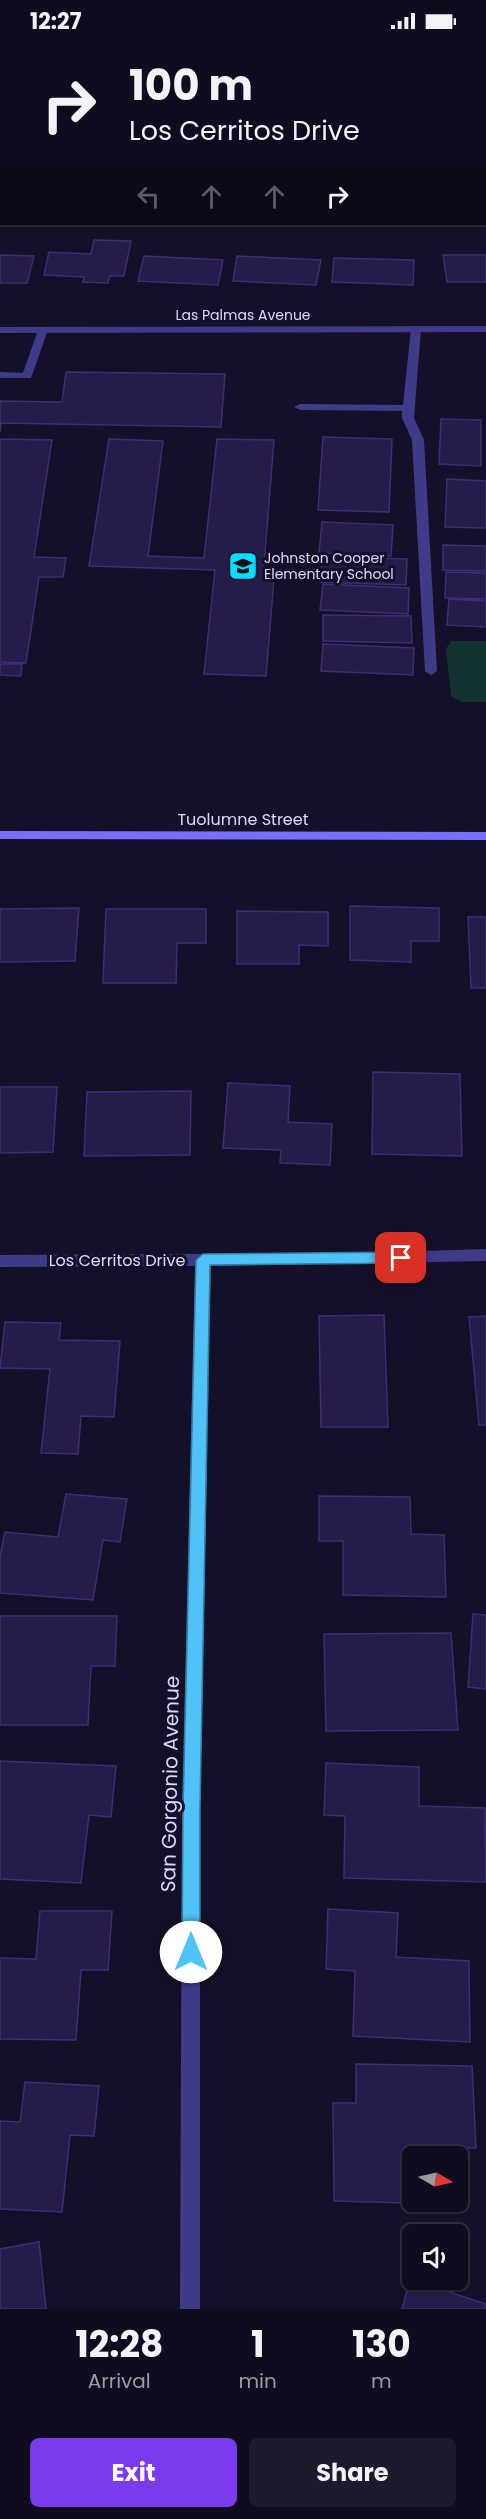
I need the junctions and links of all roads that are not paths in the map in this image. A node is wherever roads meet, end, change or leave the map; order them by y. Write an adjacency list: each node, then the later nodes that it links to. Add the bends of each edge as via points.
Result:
1 (416, 329): 2 (street, Las Palmas Avenue); 4 (street, Las Palmas Avenue); 7 (street)
2 (486, 329)
3 (0, 330): 4 (street, Las Palmas Avenue)
4 (43, 330): 5 (street, via 27,376)
5 (0, 375)
6 (300, 407): 7 (street)
7 (408, 408): 8 (street, via 418,440)
8 (431, 671)
9 (0, 835): 10 (main road, Tuolumne Street)
10 (486, 836)
11 (486, 1255): 12 (street, Los Cerritos Drive)
12 (203, 1260): 13 (street, Los Cerritos Drive); 14 (street, San Gorgonio Avenue, via 191,1809)
13 (0, 1261)
14 (190, 2309)

